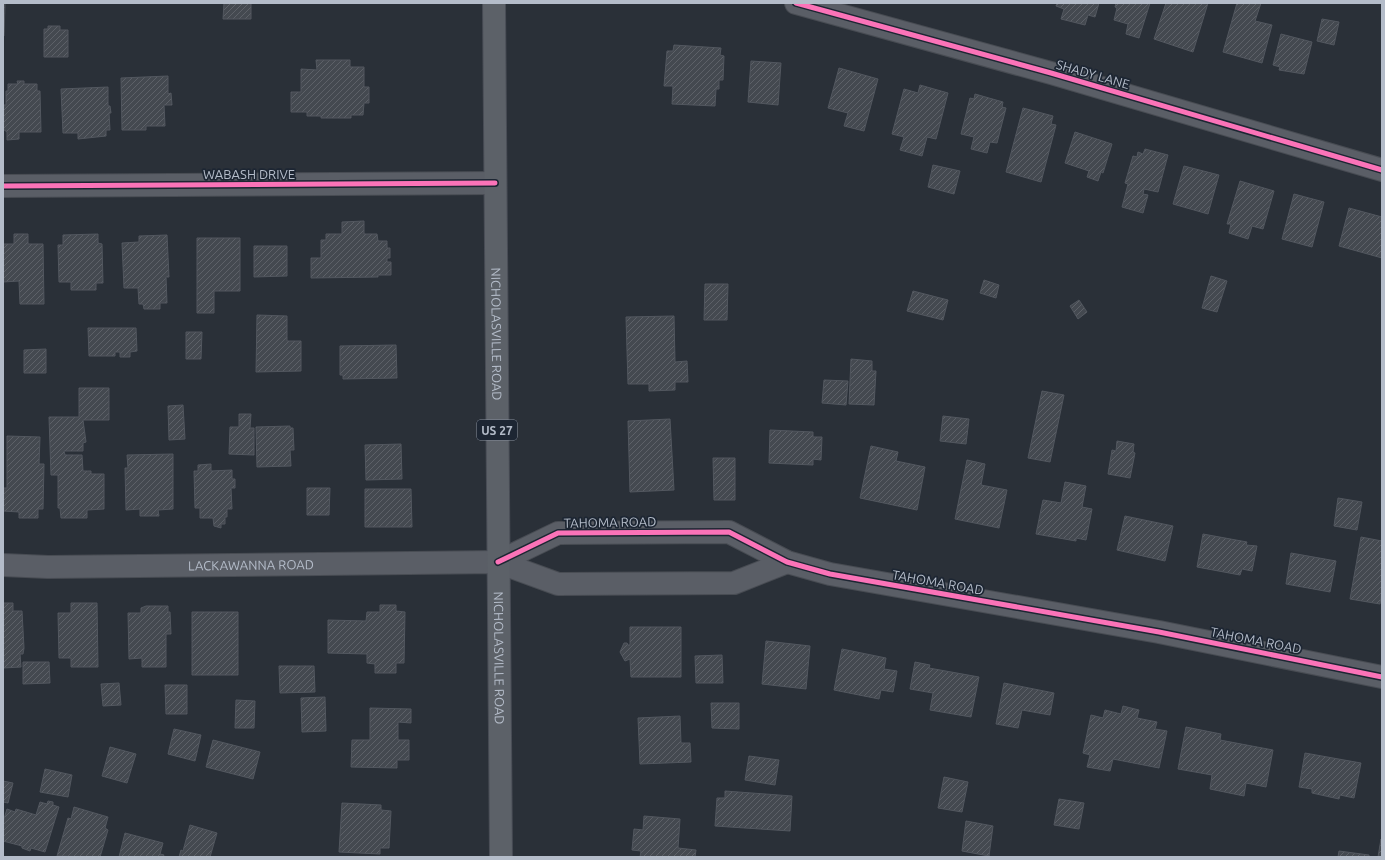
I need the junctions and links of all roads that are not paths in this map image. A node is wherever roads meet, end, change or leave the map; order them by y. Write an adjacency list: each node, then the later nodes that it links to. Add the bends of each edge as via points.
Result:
1 (494, 3): 4 (main road, NICHOLASVILLE ROAD / US 27)
2 (796, 3): 3 (street, SHADY LANE, via 1044,71)
3 (1382, 170)
4 (495, 183): 5 (street, WABASH DRIVE); 6 (main road, NICHOLASVILLE ROAD / US 27)
5 (3, 186)
6 (498, 562): 7 (street, via 558,584 734,583); 7 (street, TAHOMA ROAD, via 558,533 729,532); 8 (street, LACKAWANNA ROAD, via 48,567); 10 (main road, NICHOLASVILLE ROAD / US 27)
7 (787, 562): 9 (street, TAHOMA ROAD, via 830,574 1159,632)
8 (3, 565)
9 (1382, 676)
10 (501, 857)

